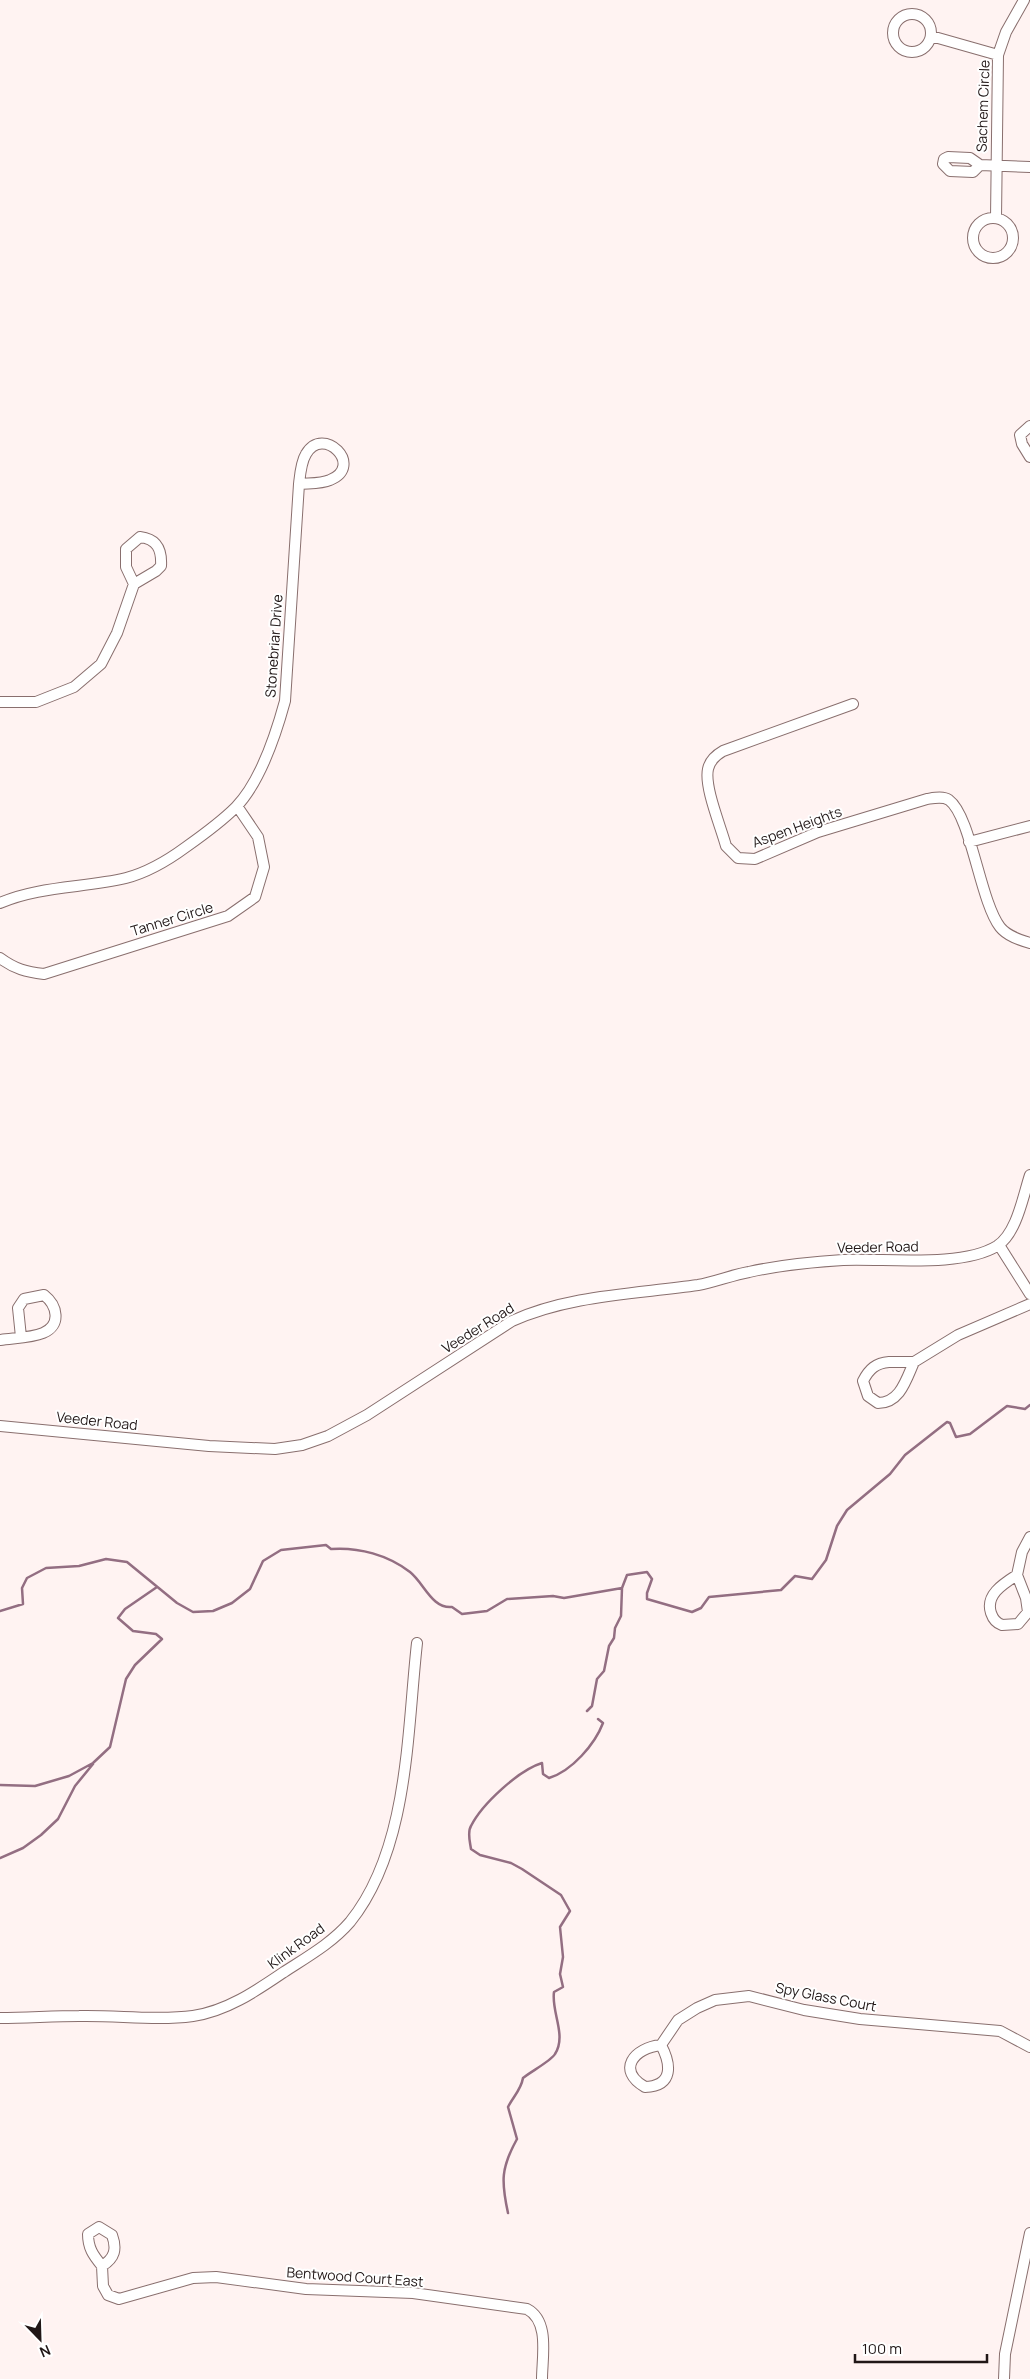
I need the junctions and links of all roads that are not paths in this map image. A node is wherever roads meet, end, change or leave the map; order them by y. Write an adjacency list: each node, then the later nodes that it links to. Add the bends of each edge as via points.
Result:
1 (1024, 0): 3 (street, Sachem Circle, via 1006,32)
2 (931, 36): 3 (street)
3 (998, 55): 5 (street, Sachem Circle)
4 (980, 165): 5 (street)
5 (995, 165): 6 (street); 7 (street, Sachem Circle)
6 (1030, 167)
7 (996, 218): 7 (street, via 984,220 976,226 973,234 974,246 987,258 1008,253 1014,240 1008,224)
8 (1030, 426): 9 (street, via 1020,435)
9 (1030, 457)
10 (299, 484): 10 (street, Stonebriar Drive, via 331,480 340,473 344,462 341,453 327,444 317,445 306,453); 14 (street, Stonebriar Drive, via 285,701 258,775)
11 (134, 584): 11 (street, via 161,566 162,554 157,543 150,538 140,537 126,548 126,567); 12 (street, via 117,633 101,664 74,687 36,702)
12 (0, 702)
13 (853, 704): 16 (street, Aspen Heights, via 716,756 708,770 708,784 726,846 732,854 738,858 755,859 818,832 940,797 955,807)
14 (237, 806): 17 (street, Stonebriar Drive, via 162,865 126,878 30,893); 19 (street, Tanner Circle, via 258,837 264,866 255,898 228,916 44,974 14,968)
15 (1030, 826): 16 (street)
16 (969, 842): 18 (street, Aspen Heights, via 990,909 1001,928 1013,938)
17 (0, 903)
18 (1030, 943)
19 (0, 958)
20 (1030, 1175): 21 (street, via 1011,1230)
21 (999, 1245): 22 (street); 27 (street, Veeder Road, via 985,1252 957,1258 844,1260 774,1267 700,1284 557,1305 512,1321 367,1415 328,1436 302,1445 275,1449 209,1446)
22 (1030, 1294)
23 (1030, 1304): 26 (street, via 958,1335)
24 (21, 1337): 24 (street, via 44,1333 53,1324 56,1316 53,1302 44,1295 24,1300 18,1308); 25 (street)
25 (0, 1340)
26 (914, 1362): 26 (street, via 904,1386 891,1401 878,1403 868,1396 862,1381 870,1369 881,1363)
27 (0, 1426)
28 (1030, 1537): 29 (street, via 1022,1552)
29 (1017, 1575): 29 (street, via 1028,1612 1018,1624 1002,1625 991,1614 992,1597)
30 (417, 1643): 31 (street, Klink Road, via 405,1762 394,1828 371,1891 349,1923 322,1948 252,1993 209,2013 174,2017)
31 (0, 2018)
32 (661, 2044): 32 (street, via 639,2051 633,2057 633,2076 645,2087 658,2084 668,2073 669,2060); 33 (street, Spy Glass Court, via 678,2020 697,2008 715,2000 749,1996 804,2010 860,2019 1000,2032)
33 (1030, 2047)
34 (1030, 2233): 36 (street)
35 (102, 2266): 37 (street, Bentwood Court East, via 103,2286 108,2295 119,2298 193,2278 216,2277 306,2289 413,2293 527,2309 540,2323)
36 (1005, 2354): 38 (street); 39 (street)
37 (542, 2379)
38 (998, 2379)
39 (1004, 2379)

